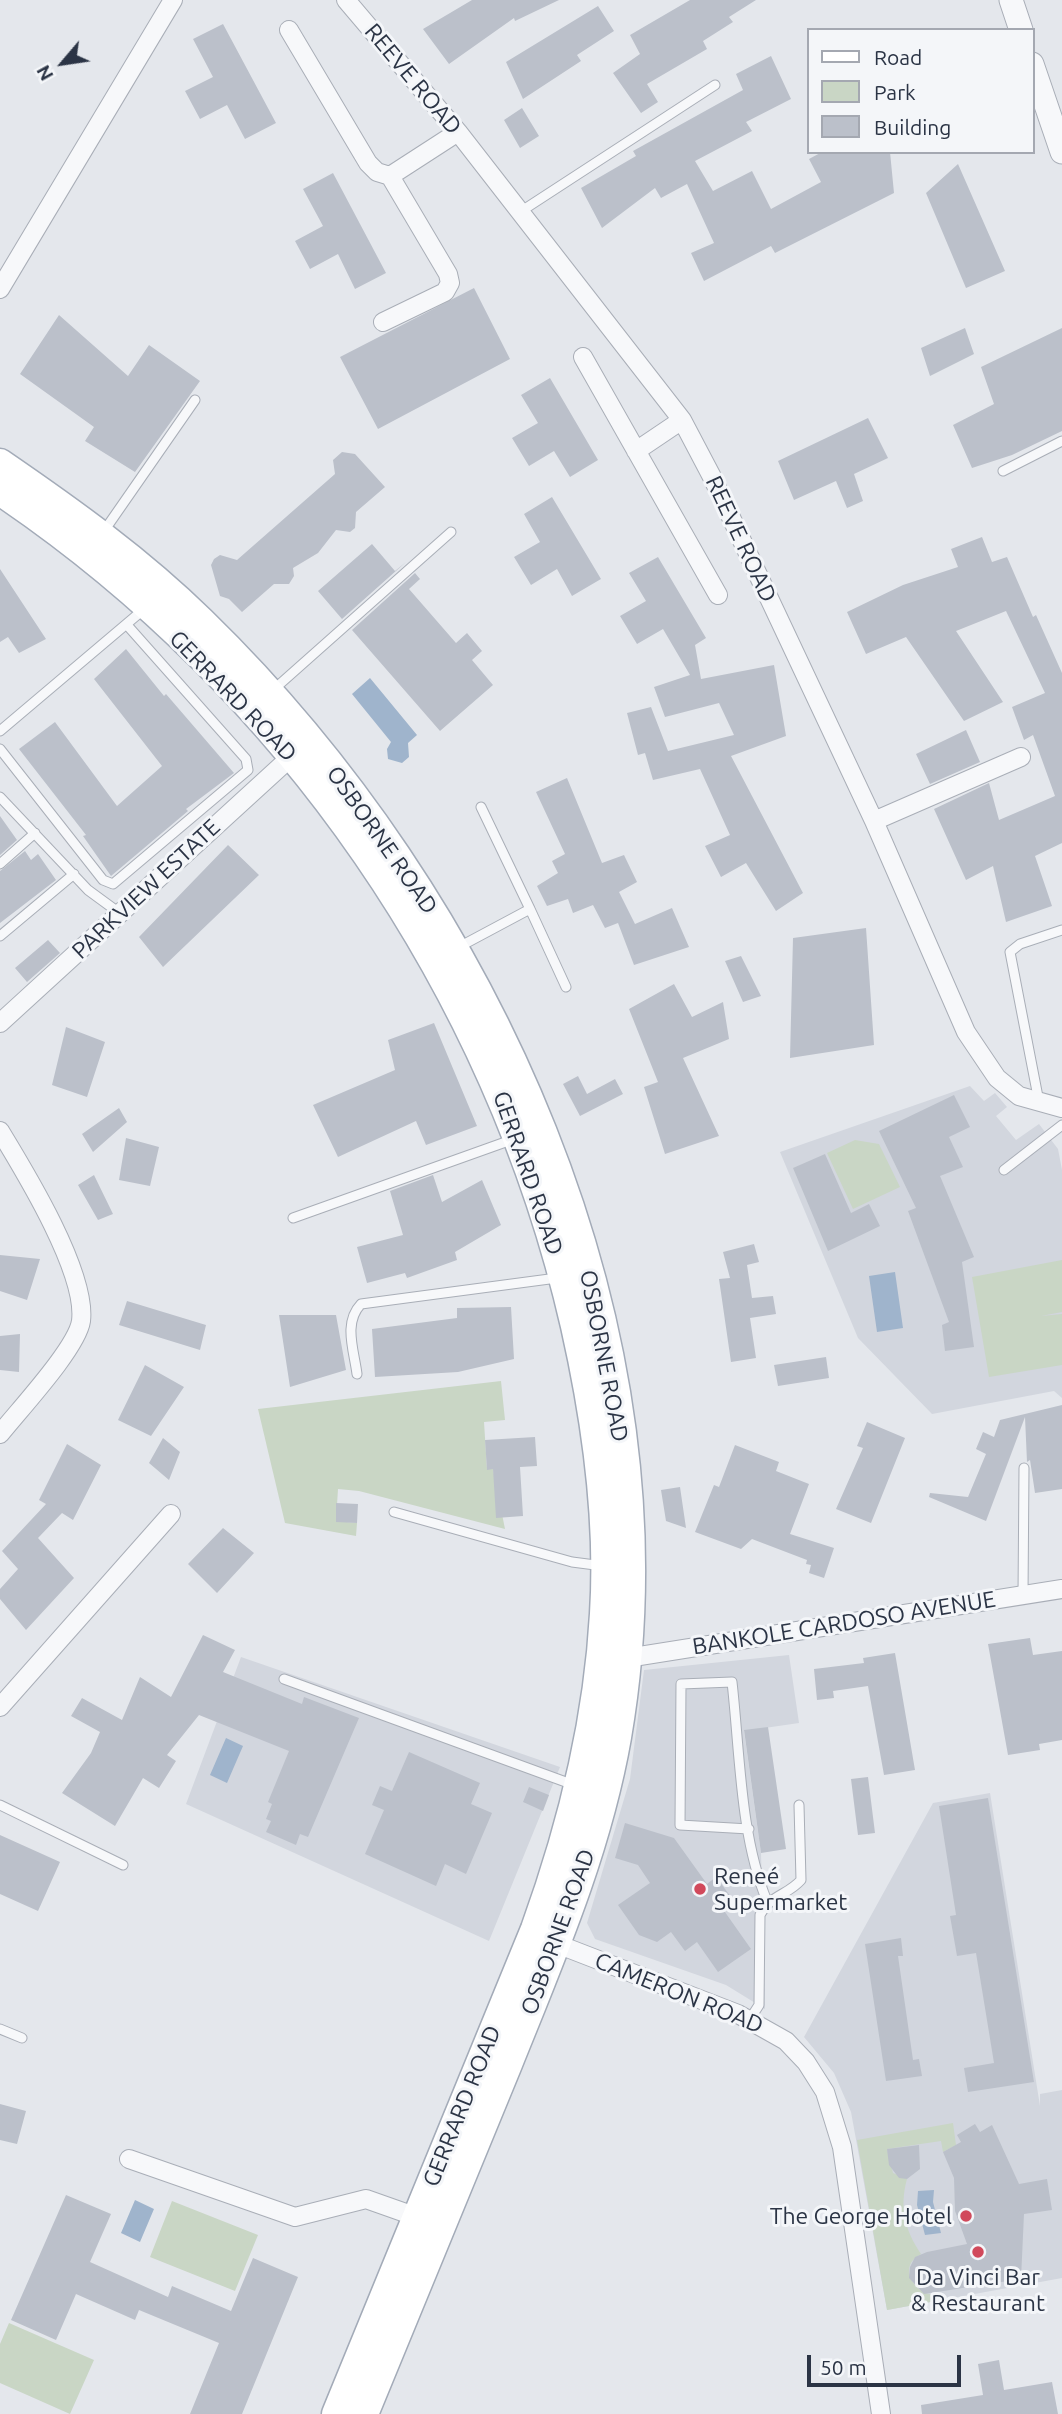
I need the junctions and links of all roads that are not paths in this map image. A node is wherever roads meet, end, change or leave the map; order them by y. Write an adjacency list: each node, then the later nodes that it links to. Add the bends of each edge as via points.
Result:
1 (173, 0): 12 (street)
2 (346, 0): 8 (street, REEVE ROAD)
3 (1011, 0): 4 (street)
4 (1020, 28)
5 (289, 30): 10 (street, via 368,163)
6 (1034, 69): 9 (street)
7 (715, 85): 11 (lane)
8 (458, 132): 10 (street); 11 (street, REEVE ROAD)
9 (1060, 137)
10 (390, 176): 13 (street, via 449,274 450,284 445,292)
11 (520, 212): 16 (street, REEVE ROAD)
12 (0, 289)
13 (383, 322)
14 (583, 357): 18 (street)
15 (195, 400): 23 (lane)
16 (682, 420): 18 (street); 33 (street, REEVE ROAD)
17 (1062, 440): 20 (lane)
18 (636, 451): 24 (street)
19 (0, 463): 23 (main road, OSBORNE ROAD)
20 (1003, 471)
21 (0, 491): 25 (main road, GERRARD ROAD, via 98,564)
22 (451, 532): 26 (lane)
23 (101, 536): 26 (main road, OSBORNE ROAD, via 197,617)
24 (718, 595)
25 (137, 616): 27 (lane); 28 (lane, via 246,759 248,770 113,884 103,880); 29 (main road, GERRARD ROAD, via 199,655)
26 (271, 693): 41 (main road, OSBORNE ROAD, via 352,791)
27 (0, 731)
28 (0, 749)
29 (292, 756): 38 (street, PARKVIEW ESTATE); 48 (main road, GERRARD ROAD, via 347,825 417,930 480,1047)
30 (1021, 757): 33 (street)
31 (0, 797): 34 (lane)
32 (481, 807): 37 (lane)
33 (874, 821): 44 (street, REEVE ROAD, via 966,1031 997,1078 1019,1096)
34 (35, 833): 35 (lane); 36 (lane)
35 (0, 864)
36 (74, 874): 38 (lane); 40 (lane)
37 (530, 909): 41 (lane); 42 (lane)
38 (118, 912): 43 (street, PARKVIEW ESTATE)
39 (1062, 929): 44 (lane, via 1010,952)
40 (0, 936)
41 (455, 949): 60 (main road, OSBORNE ROAD, via 531,1103 590,1280 614,1387 624,1459 630,1597)
42 (566, 987)
43 (0, 1023)
44 (1040, 1104): 45 (street, REEVE ROAD)
45 (1062, 1108)
46 (1062, 1125): 49 (lane)
47 (0, 1131): 53 (street, via 39,1195 67,1258 81,1321 70,1345)
48 (519, 1137): 50 (lane); 51 (main road, GERRARD ROAD)
49 (1004, 1170)
50 (293, 1218)
51 (563, 1277): 52 (lane, via 361,1304 350,1323); 57 (main road, GERRARD ROAD, via 594,1429)
52 (357, 1374)
53 (0, 1434)
54 (1024, 1468): 59 (lane)
55 (394, 1512): 57 (lane)
56 (171, 1514): 62 (street)
57 (605, 1567): 63 (main road, GERRARD ROAD, via 600,1670)
58 (1062, 1589): 59 (street, BANKOLE CARDOSO AVENUE)
59 (1023, 1595): 60 (street, BANKOLE CARDOSO AVENUE)
60 (627, 1658): 69 (main road, OSBORNE ROAD, via 617,1736 599,1818)
61 (284, 1679): 63 (lane)
62 (0, 1707)
63 (579, 1787): 74 (main road, GERRARD ROAD, via 561,1859)
64 (0, 1805): 67 (lane)
65 (799, 1805): 68 (lane, via 801,1880)
66 (749, 1829): 66 (lane, via 732,1682 681,1684 680,1825); 68 (lane, via 753,1868)
67 (123, 1865)
68 (767, 1902): 70 (lane, via 760,1915 759,2005)
69 (557, 1944): 70 (street, CAMERON ROAD); 76 (main road, OSBORNE ROAD)
70 (750, 2019): 77 (street, CAMERON ROAD, via 796,2050 832,2109 842,2147)
71 (0, 2029): 72 (lane)
72 (22, 2038)
73 (129, 2159): 74 (street, via 295,2217 366,2199)
74 (417, 2217): 75 (main road, GERRARD ROAD)
75 (336, 2414)
76 (364, 2414)
77 (881, 2414)

